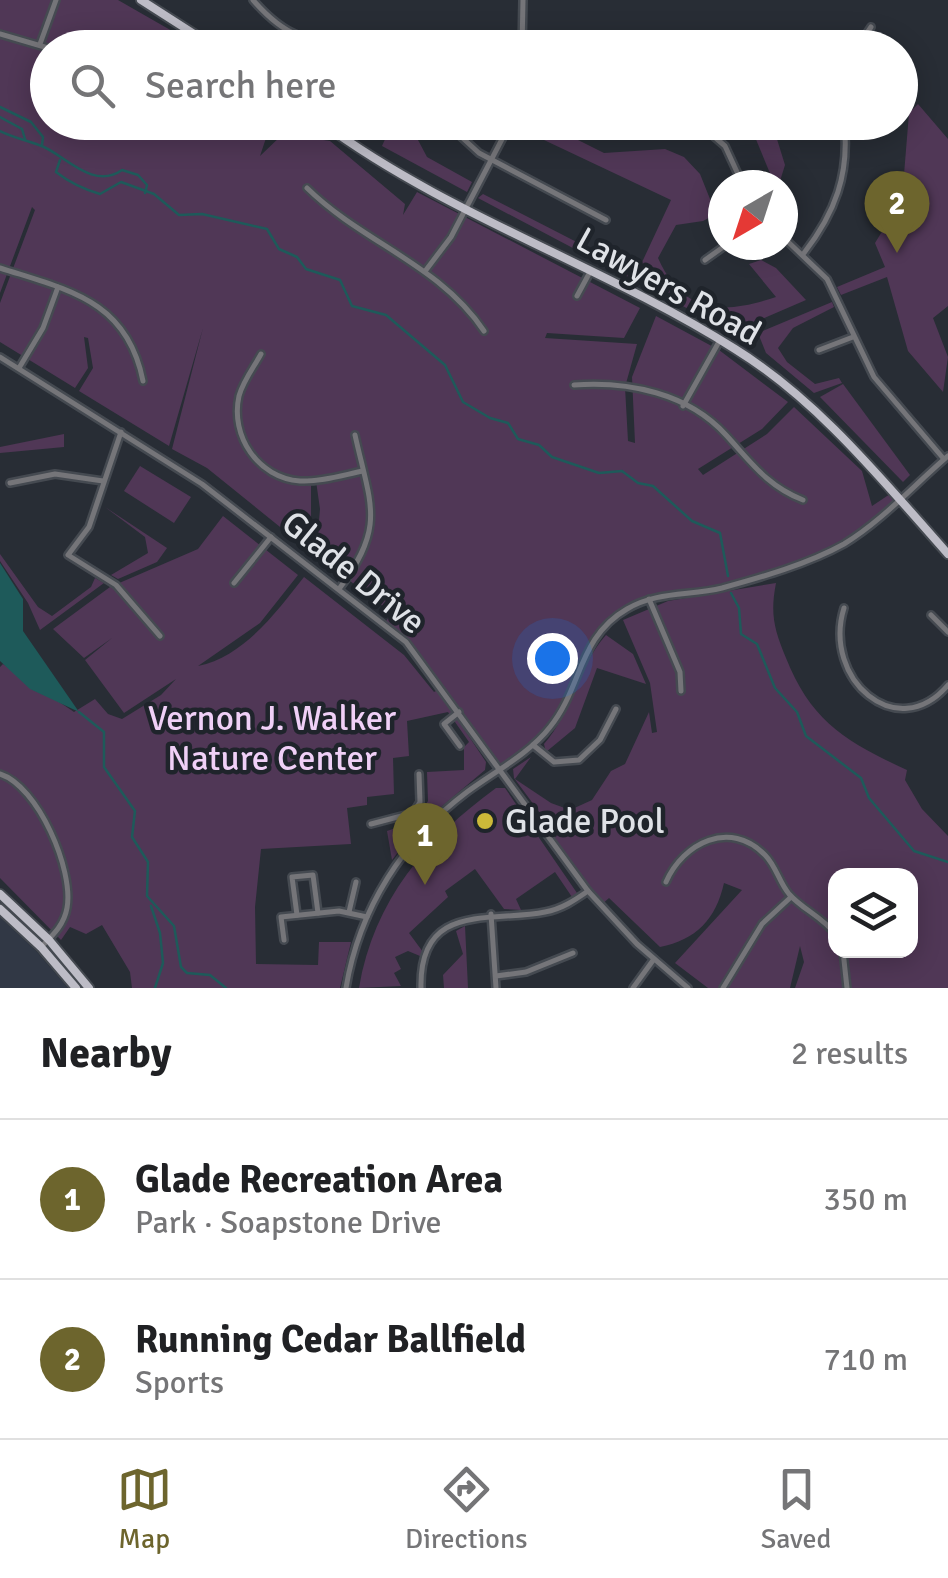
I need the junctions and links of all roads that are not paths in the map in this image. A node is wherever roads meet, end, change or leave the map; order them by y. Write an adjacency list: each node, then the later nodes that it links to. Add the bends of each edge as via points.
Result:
1 (56, 0): 6 (street)
2 (142, 0): 7 (main road)
3 (253, 0): 8 (street)
4 (524, 0): 9 (street)
5 (871, 27): 10 (street)
6 (45, 30)
7 (188, 30)
8 (289, 30)
9 (523, 30)
10 (869, 30)
11 (0, 34): 12 (street)
12 (30, 42)
13 (347, 140): 21 (main road, Lawyers Road)
14 (461, 140): 18 (street)
15 (502, 140): 18 (street)
16 (719, 140): 19 (street)
17 (843, 140): 24 (street, via 841,188)
18 (492, 160): 21 (street); 22 (street)
19 (736, 170)
20 (307, 188): 28 (street, via 344,222)
21 (467, 208): 28 (street); 29 (main road, Lawyers Road)
22 (606, 220)
23 (798, 248): 24 (street)
24 (804, 252): 33 (street, via 833,289)
25 (708, 258): 26 (street)
26 (705, 260)
27 (0, 268): 30 (street)
28 (426, 270): 32 (street, via 464,303)
29 (590, 272): 31 (street); 34 (main road, Lawyers Road)
30 (58, 287): 38 (street, via 44,328); 39 (street, via 112,317 132,346)
31 (577, 296)
32 (484, 332)
33 (853, 337): 35 (street); 44 (street, via 882,388)
34 (720, 340): 41 (street); 49 (main road, Lawyers Road, via 837,431)
35 (820, 350)
36 (261, 354): 45 (street, via 238,406 240,433 254,457 291,480)
37 (0, 357): 38 (street, Glade Drive)
38 (18, 368): 42 (street, Glade Drive)
39 (143, 381)
40 (574, 385): 41 (street, via 634,386)
41 (682, 406): 48 (street, via 720,429 765,480)
42 (121, 432): 46 (street); 50 (street, Glade Drive)
43 (355, 435): 45 (street)
44 (946, 457): 49 (street)
45 (363, 471): 53 (street, via 372,532)
46 (102, 481): 47 (street, via 54,474); 58 (street, via 89,527 68,555 116,585)
47 (10, 483)
48 (803, 500)
49 (900, 500): 51 (main road, Lawyers Road); 54 (street, via 854,537 815,557 724,587)
50 (270, 536): 52 (street); 53 (street, Glade Drive)
51 (948, 554)
52 (234, 583)
53 (339, 589): 62 (street, Glade Drive, via 406,642)
54 (649, 599): 60 (street, via 680,672); 63 (street, via 594,637 559,715)
55 (844, 608): 59 (street, via 846,667 858,689 909,707 934,699)
56 (931, 614): 57 (street)
57 (948, 632)
58 (160, 636)
59 (948, 685)
60 (681, 690)
61 (616, 709): 63 (street, via 580,760 554,762)
62 (459, 712): 64 (street, via 444,724); 65 (street, Glade Drive)
63 (533, 745): 65 (street)
64 (460, 746)
65 (499, 768): 70 (street); 73 (street, Glade Drive)
66 (0, 774): 84 (street, via 26,790 56,850 68,902 64,920)
67 (420, 774): 68 (street, via 420,802)
68 (413, 812): 69 (street); 70 (street)
69 (371, 824)
70 (428, 826): 81 (street, via 390,873)
71 (356, 882): 77 (street)
72 (666, 882): 75 (street, via 688,850 727,837 764,854)
73 (588, 891): 79 (street, via 547,912); 87 (street, Glade Drive)
74 (0, 894): 84 (main road)
75 (792, 896): 82 (street); 96 (street, via 762,924)
76 (0, 909): 84 (main road)
77 (349, 912): 78 (street); 81 (street)
78 (318, 913): 80 (street); 80 (street, via 313,874 292,877)
79 (491, 914): 88 (street); 92 (street, via 463,920 439,937 424,960)
80 (296, 915): 83 (street, via 281,918)
81 (367, 917): 91 (street)
82 (828, 927)
83 (284, 940)
84 (45, 943): 89 (main road); 90 (main road)
85 (573, 953): 88 (street)
86 (844, 958): 97 (street)
87 (654, 959): 94 (street); 95 (street, Glade Drive)
88 (496, 976): 93 (street)
89 (76, 988)
90 (89, 988)
91 (346, 988)
92 (421, 988)
93 (496, 988)
94 (632, 988)
95 (688, 988)
96 (723, 988)
97 (847, 988)

